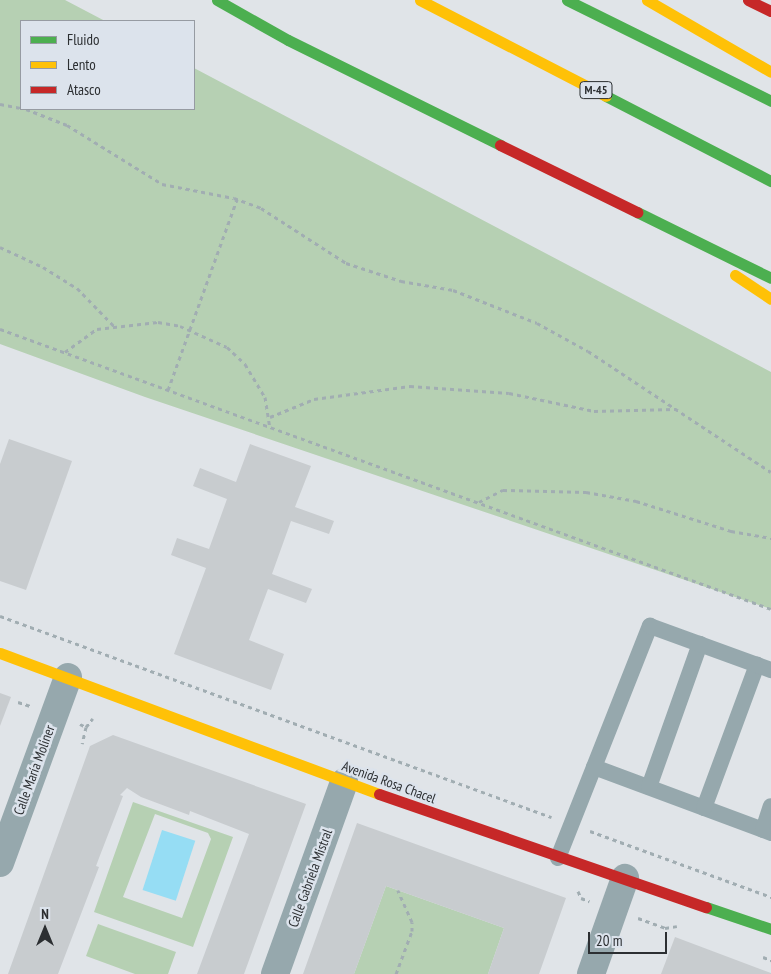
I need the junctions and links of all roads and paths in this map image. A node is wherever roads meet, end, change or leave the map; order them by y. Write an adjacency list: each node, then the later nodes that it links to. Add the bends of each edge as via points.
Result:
1 (217, 0): 14 (main road, via 288,40)
2 (420, 0): 12 (main road, M-45)
3 (567, 0): 8 (main road)
4 (647, 0): 7 (main road)
5 (748, 0): 6 (main road)
6 (771, 11)
7 (771, 72)
8 (771, 101)
9 (0, 104): 10 (path)
10 (20, 108)
11 (29, 110): 13 (path, via 67,124 162,184)
12 (771, 181)
13 (237, 199): 20 (path); 23 (path, via 262,208 346,263 402,281 453,290 537,323 588,351)
14 (672, 231): 16 (main road); 17 (main road)
15 (0, 247): 18 (path, via 43,267 77,288)
16 (771, 278)
17 (771, 299)
18 (114, 326): 20 (path, via 158,322); 21 (path, via 97,330)
19 (0, 329): 21 (path)
20 (190, 330): 22 (path); 24 (path, via 228,347 245,364 265,397)
21 (64, 352): 22 (path)
22 (168, 390): 25 (path)
23 (675, 409): 24 (path, via 594,411 509,393 410,386 314,398); 26 (path)
24 (270, 416): 25 (path)
25 (270, 427): 27 (path)
26 (771, 472)
27 (478, 502): 28 (path, via 504,490 586,492 636,501 731,531); 29 (path)
28 (771, 538)
29 (771, 609)
30 (0, 616): 40 (path)
31 (700, 644): 33 (lane); 35 (lane, via 650,626); 37 (lane)
32 (0, 653): 34 (main road, Avenida Rosa Chacel)
33 (764, 668): 39 (lane)
34 (68, 677): 36 (main road, Avenida Rosa Chacel); 43 (street, Calle María Moliner)
35 (594, 767): 37 (lane); 40 (lane)
36 (344, 782): 42 (main road, Avenida Rosa Chacel); 48 (street, Calle Gabriela Mistral)
37 (649, 787): 39 (lane)
38 (771, 806): 41 (lane)
39 (704, 808): 41 (lane)
40 (571, 824): 42 (lane); 46 (path)
41 (767, 832)
42 (558, 858): 44 (main road, Avenida Rosa Chacel)
43 (0, 863)
44 (625, 878): 47 (main road, Avenida Rosa Chacel); 50 (street)
45 (398, 890): 49 (path, via 412,922 412,931)
46 (771, 897)
47 (771, 929)
48 (275, 974)
49 (396, 974)
50 (591, 974)

